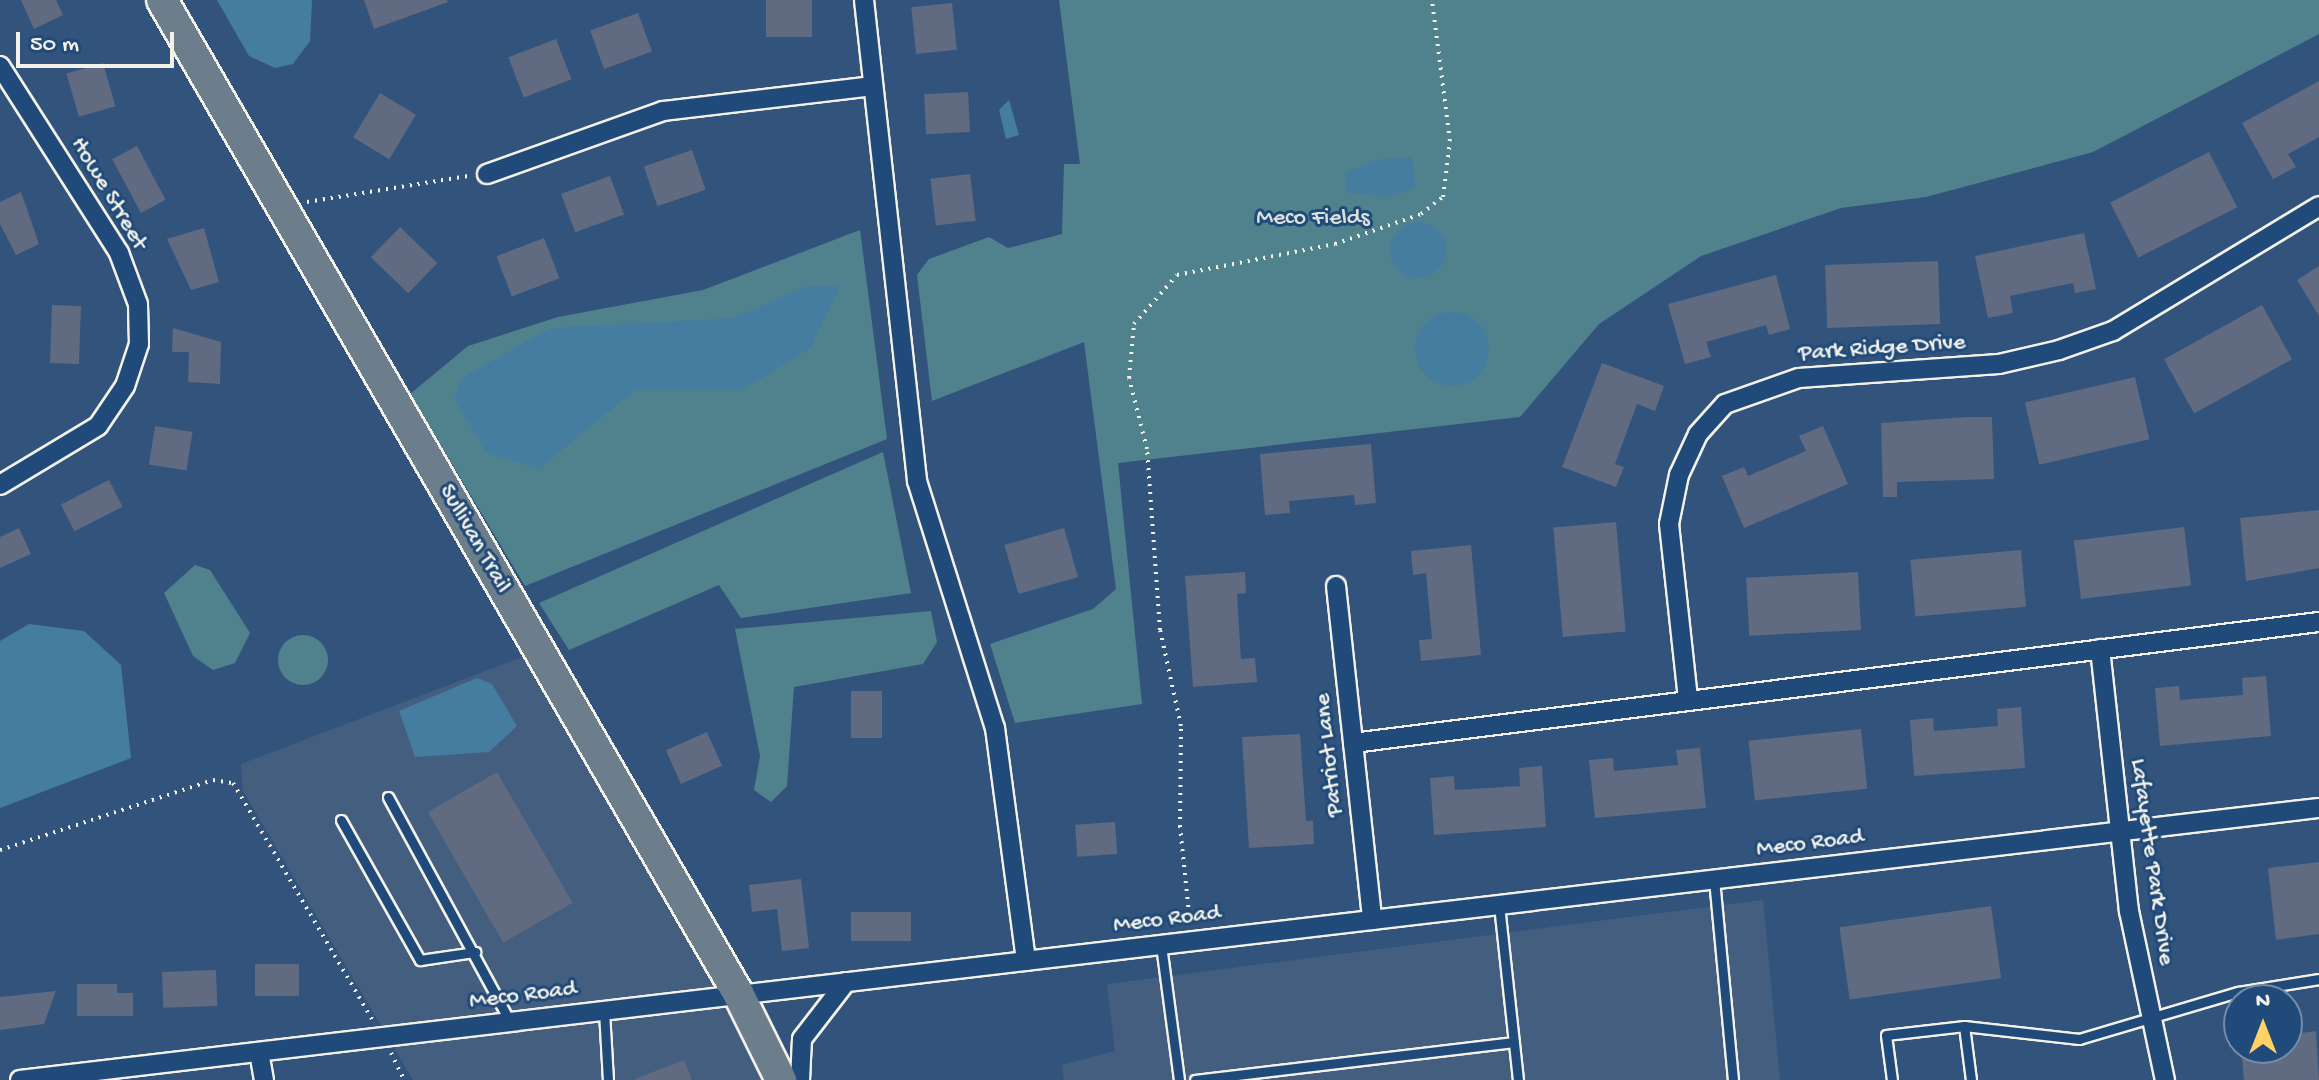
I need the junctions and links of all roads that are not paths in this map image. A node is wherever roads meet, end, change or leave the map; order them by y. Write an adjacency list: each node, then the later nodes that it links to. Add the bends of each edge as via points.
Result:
1 (162, 0): 25 (main road, Sullivan Trail)
2 (864, 0): 4 (street)
3 (0, 66): 7 (street, Howe Street, via 119,253 138,304 139,344 125,386 98,426)
4 (873, 86): 5 (street, via 663,111); 22 (street, via 917,481 995,728)
5 (487, 174)
6 (2319, 206): 11 (street, Park Ridge Drive, via 2113,331 2059,350 1999,364 1799,378 1725,404 1698,434 1679,475 1669,524)
7 (0, 485)
8 (1336, 586): 12 (street, Patriot Lane)
9 (2319, 622): 10 (street)
10 (2100, 649): 11 (street); 16 (street, Lafayette Park Drive)
11 (1688, 699): 12 (street)
12 (1353, 743): 19 (street, Patriot Lane)
13 (388, 797): 21 (lane)
14 (2319, 808): 16 (street, Meco Road)
15 (341, 820): 21 (lane, via 420,960)
16 (2121, 831): 17 (street, Meco Road); 27 (street, Lafayette Park Drive)
17 (1714, 879): 18 (street, Meco Road); 40 (lane)
18 (1499, 905): 19 (street, Meco Road); 30 (lane)
19 (1372, 920): 20 (street, Meco Road)
20 (1161, 945): 22 (street, Meco Road); 37 (lane)
21 (475, 952): 28 (lane)
22 (1026, 961): 24 (street, Meco Road)
23 (2319, 979): 27 (lane, via 2238,992)
24 (846, 982): 25 (street, Meco Road); 36 (street, via 802,1039)
25 (739, 995): 26 (street, Meco Road); 35 (main road, Sullivan Trail)
26 (604, 1011): 28 (street, Meco Road); 34 (lane)
27 (2150, 1018): 29 (lane, via 2079,1039); 43 (street, Lafayette Park Drive)
28 (510, 1022): 31 (street, Meco Road)
29 (1964, 1026): 41 (lane, via 1886,1035); 42 (lane)
30 (1514, 1042): 38 (lane); 39 (lane)
31 (259, 1052): 32 (street, Meco Road); 33 (street)
32 (20, 1080)
33 (264, 1080)
34 (608, 1080)
35 (781, 1080)
36 (800, 1080)
37 (1179, 1080)
38 (1195, 1080)
39 (1518, 1080)
40 (1733, 1080)
41 (1892, 1080)
42 (1971, 1080)
43 (2165, 1080)

